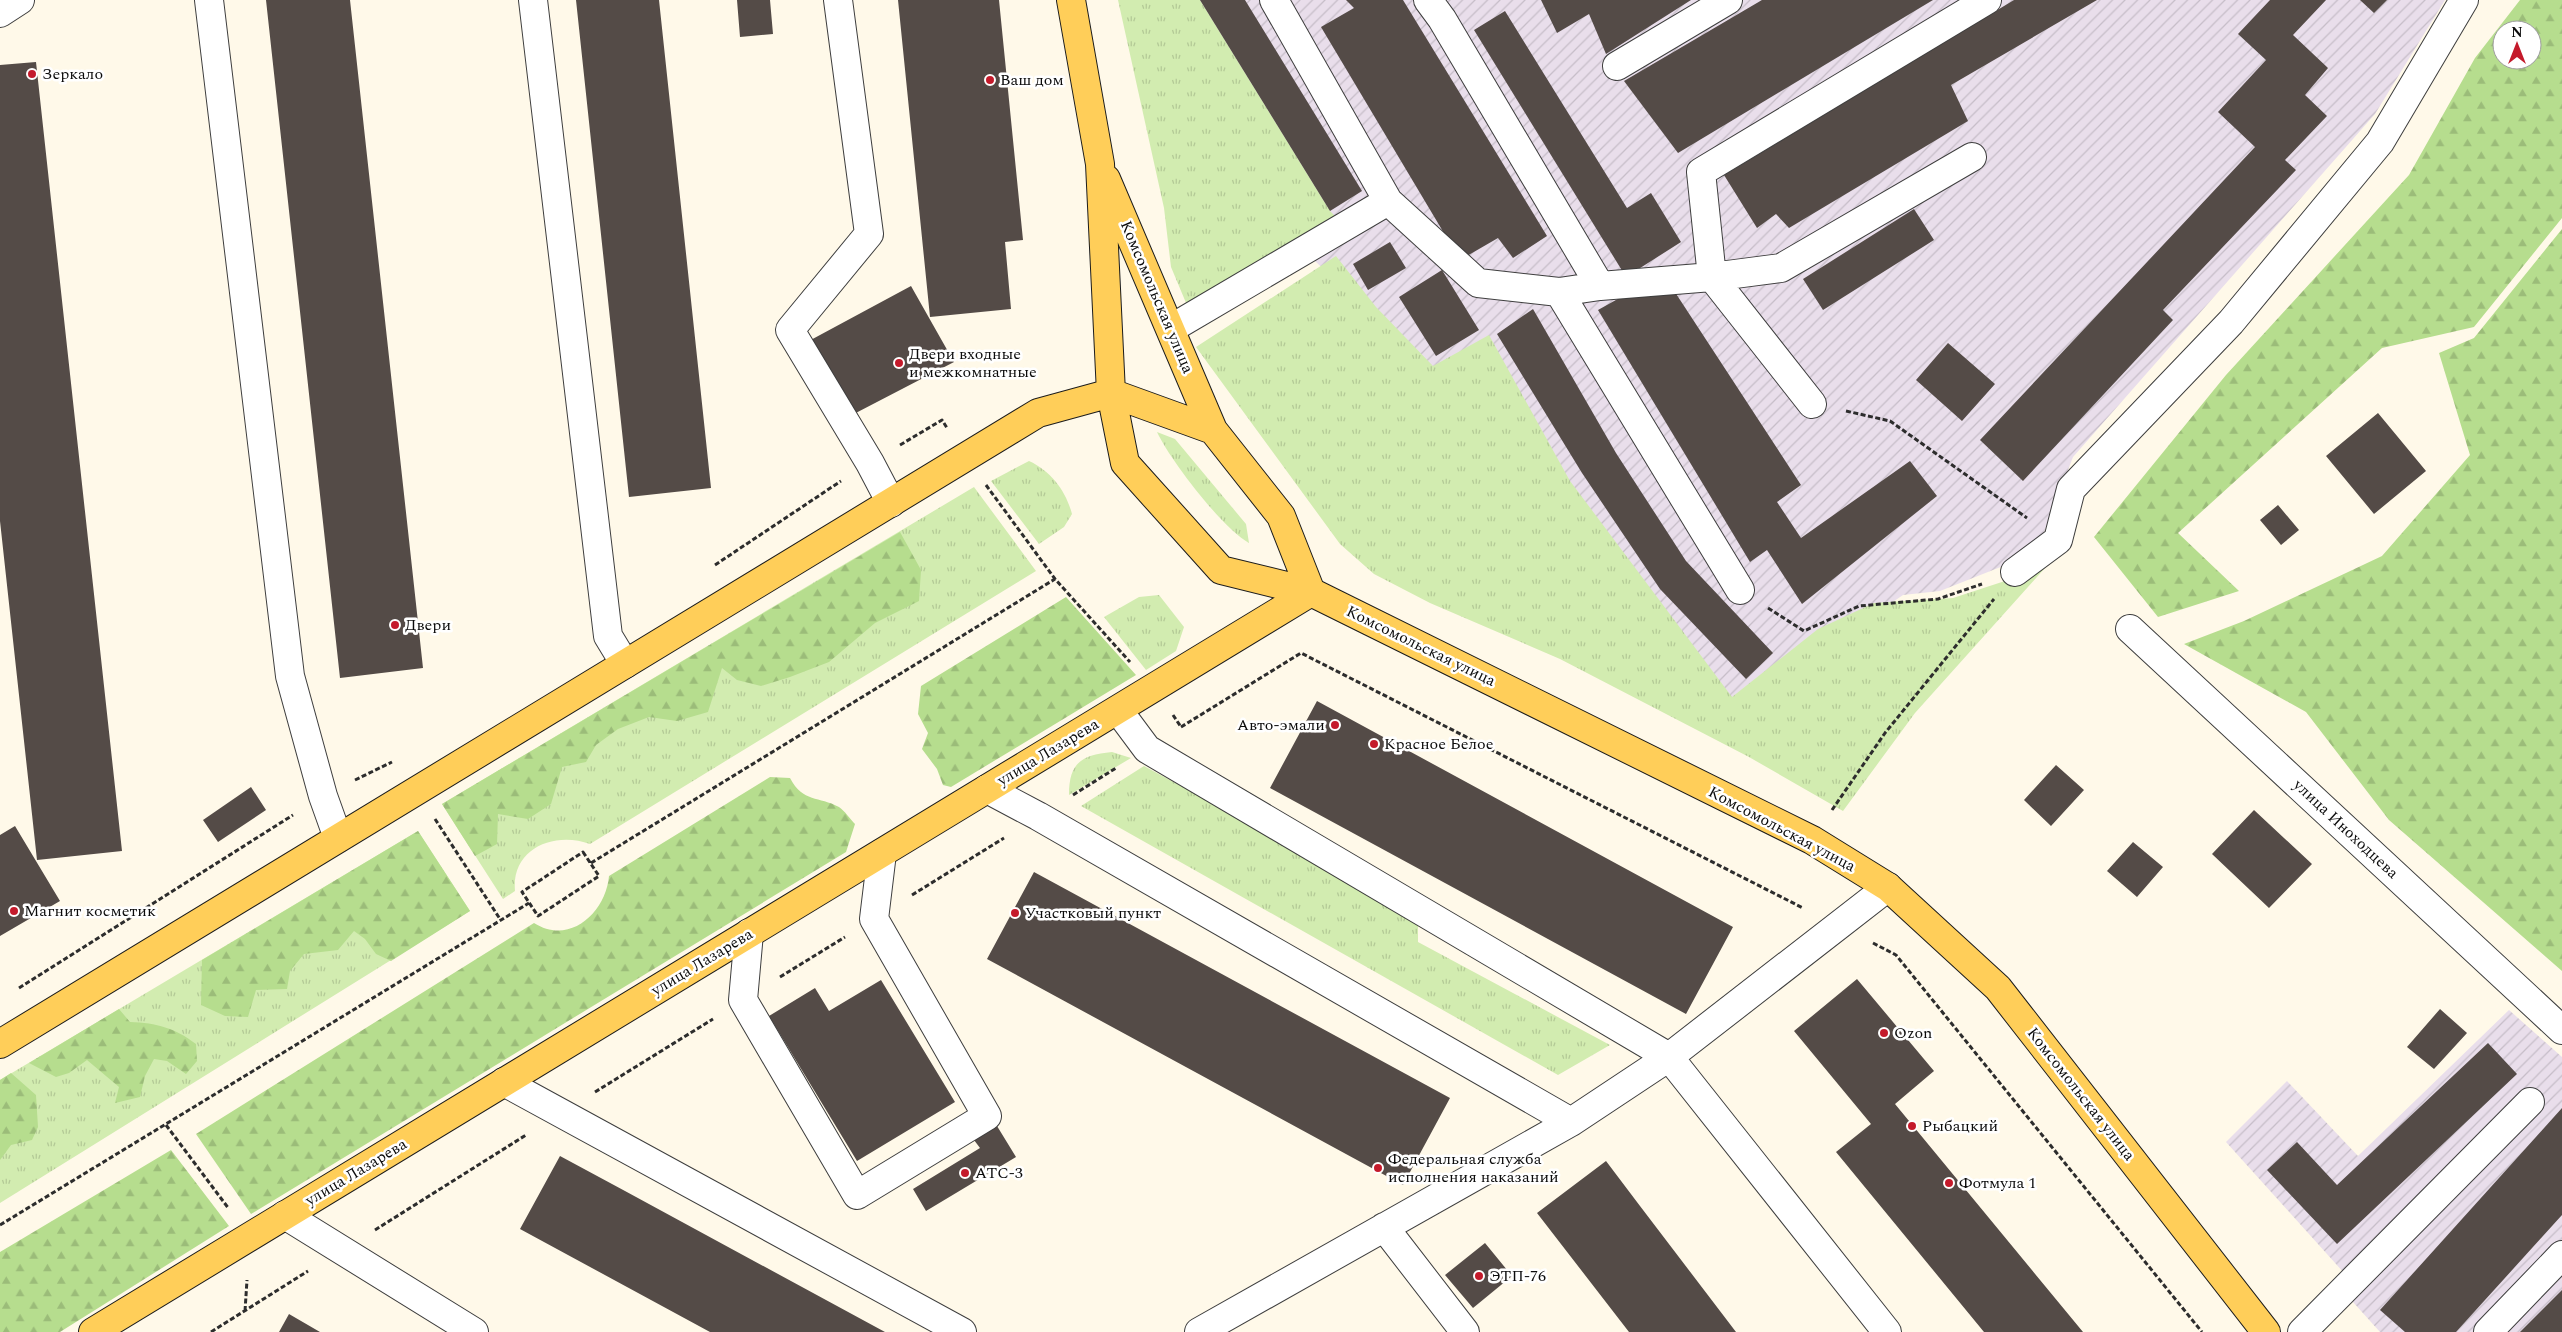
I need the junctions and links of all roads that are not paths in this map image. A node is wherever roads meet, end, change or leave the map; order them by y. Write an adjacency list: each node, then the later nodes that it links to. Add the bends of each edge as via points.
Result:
1 (20, 0): 11 (street)
2 (209, 0): 31 (street, via 290,676)
3 (533, 0): 28 (street, via 608,636)
4 (838, 0): 23 (street, via 869,234 790,330)
5 (1071, 0): 14 (main road, Комсомольская улица)
6 (1274, 0): 15 (street)
7 (1428, 0): 17 (street)
8 (1728, 0): 12 (street)
9 (1988, 0): 16 (street, via 1701,172)
10 (2464, 0): 24 (street, via 2380,142 2232,322 2072,490 2058,540)
11 (0, 13)
12 (1617, 66)
13 (1972, 157): 16 (street, via 1781,268)
14 (1100, 164): 19 (main road, Комсомольская улица); 20 (main road, Комсомольская улица)
15 (1388, 201): 18 (street, via 1478,283); 19 (street)
16 (1712, 276): 17 (street); 21 (street)
17 (1600, 286): 18 (street)
18 (1559, 292): 25 (street)
19 (1172, 328): 22 (main road, Комсомольская улица)
20 (1111, 393): 22 (main road); 23 (main road, via 1038,413); 26 (main road, Комсомольская улица, via 1125,463 1221,570)
21 (1812, 404)
22 (1213, 430): 26 (main road, Комсомольская улица, via 1281,516)
23 (891, 503): 28 (main road)
24 (2015, 572)
25 (1740, 590)
26 (1312, 592): 29 (main road, улица Лазарева); 33 (main road, Комсомольская улица, via 1812,840)
27 (2130, 629): 35 (street, улица Иноходцева)
28 (625, 664): 31 (main road)
29 (1118, 710): 30 (main road, улица Лазарева); 37 (street, via 1147,749)
30 (986, 790): 32 (main road, улица Лазарева); 40 (street, via 1047,821)
31 (338, 838): 36 (main road)
32 (882, 853): 34 (main road, улица Лазарева); 34 (street, via 874,919 987,1116 857,1195 743,1000)
33 (1888, 887): 37 (street); 50 (main road, Комсомольская улица, via 1998,988)
34 (749, 933): 38 (main road, улица Лазарева)
35 (2562, 1030)
36 (0, 1044)
37 (1669, 1057): 40 (street); 49 (street)
38 (504, 1082): 41 (main road, улица Лазарева); 46 (street)
39 (2530, 1102): 51 (street)
40 (1570, 1122): 42 (street)
41 (285, 1215): 44 (main road, улица Лазарева); 45 (street)
42 (1384, 1227): 47 (street); 48 (street)
43 (2562, 1255): 52 (street)
44 (92, 1332)
45 (474, 1332)
46 (962, 1332)
47 (1199, 1332)
48 (1465, 1332)
49 (1887, 1332)
50 (2266, 1332)
51 (2302, 1332)
52 (2488, 1332)

